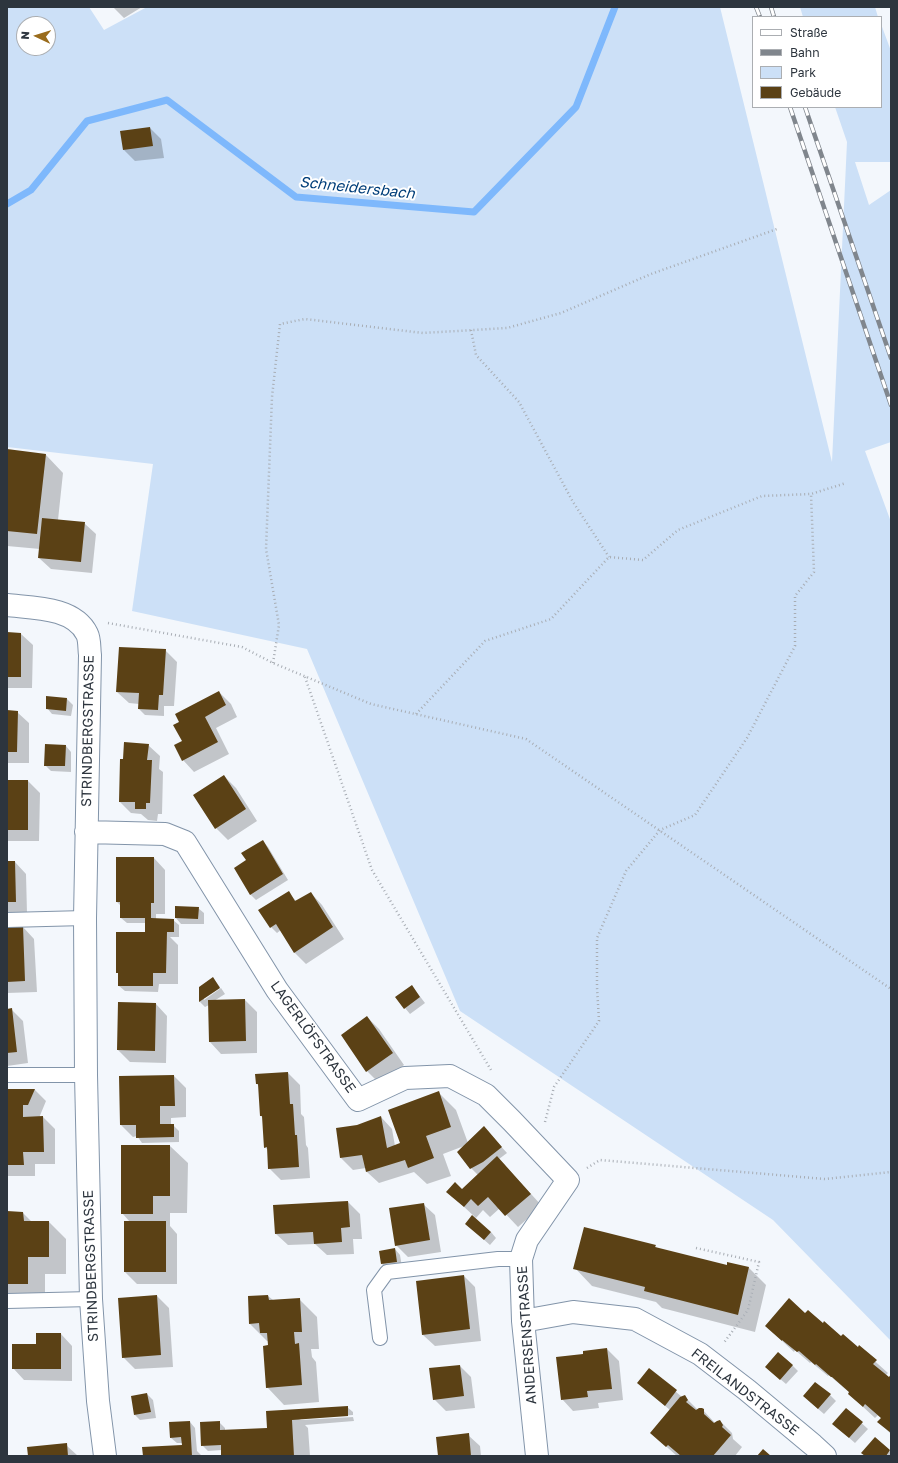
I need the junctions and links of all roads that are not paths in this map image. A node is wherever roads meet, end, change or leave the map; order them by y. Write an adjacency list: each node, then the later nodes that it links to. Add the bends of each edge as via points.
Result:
1 (7, 605): 2 (street, STRINDBERGSTRASSE, via 63,612 77,621 88,635 90,655)
2 (86, 832): 3 (street, STRINDBERGSTRASSE); 7 (street, LAGERLÖFSTRASSE, via 165,834 185,842 277,990 358,1100 405,1078 450,1076 486,1096)
3 (85, 918): 4 (lane); 6 (street, STRINDBERGSTRASSE)
4 (7, 920)
5 (7, 1075): 6 (lane)
6 (86, 1075): 9 (street, STRINDBERGSTRASSE)
7 (568, 1180): 8 (street, ANDERSENSTRASSE, via 527,1240)
8 (521, 1259): 11 (street, ANDERSENSTRASSE); 12 (lane, via 498,1259 387,1272 374,1290)
9 (91, 1299): 10 (lane); 13 (street, STRINDBERGSTRASSE, via 98,1401)
10 (7, 1301)
11 (523, 1321): 14 (street, ANDERSENSTRASSE); 15 (street, FREILANDSTRASSE, via 573,1312 634,1319 700,1354)
12 (380, 1338)
13 (105, 1456)
14 (537, 1456)
15 (825, 1456)

